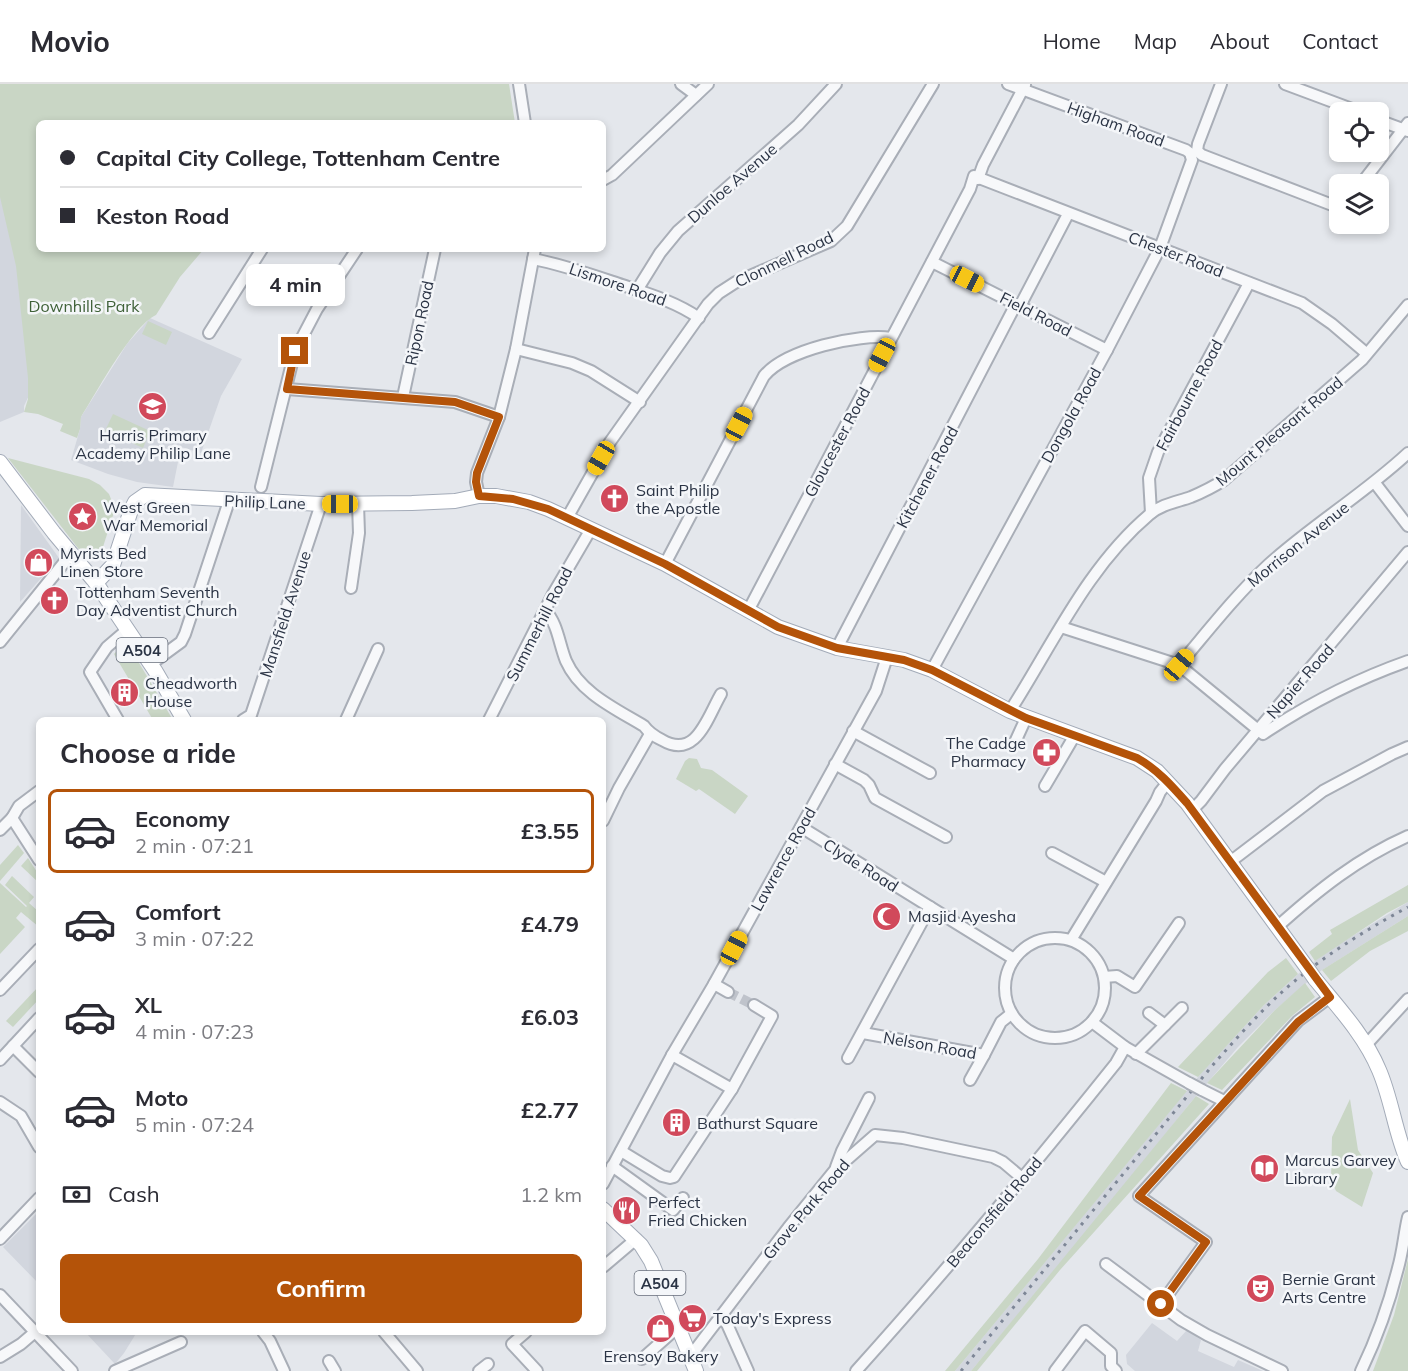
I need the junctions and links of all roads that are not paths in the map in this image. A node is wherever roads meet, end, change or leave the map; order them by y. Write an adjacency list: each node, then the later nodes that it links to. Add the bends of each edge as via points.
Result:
1 (519, 84): 12 (street)
2 (681, 84): 10 (street)
3 (708, 84): 10 (street)
4 (836, 84): 28 (street, Dunloe Avenue, via 798,125 678,231)
5 (933, 84): 31 (street, Clonmell Road, via 847,226 831,241 736,282 719,293)
6 (1008, 84): 9 (street, Higham Road)
7 (1221, 84): 15 (street, Dongola Road)
8 (1285, 84): 11 (street)
9 (1025, 87): 15 (street, Higham Road); 18 (street, Gloucester Road)
10 (696, 95): 17 (street)
11 (1333, 102)
12 (525, 120)
13 (1389, 123): 14 (street)
14 (1406, 128): 16 (street)
15 (1194, 152): 19 (street, Higham Road); 21 (street, Dongola Road)
16 (1369, 174)
17 (606, 178)
18 (976, 178): 20 (street, Chester Road); 26 (street, Gloucester Road)
19 (1329, 204)
20 (1068, 214): 21 (street, Chester Road); 30 (street, Kitchener Road)
21 (1160, 248): 27 (street, Chester Road); 35 (street, Dongola Road)
22 (260, 252): 32 (street)
23 (355, 252): 37 (street, via 295,351)
24 (434, 252): 38 (street, Ripon Road)
25 (534, 254): 28 (street, Lismore Road); 34 (street)
26 (932, 262): 30 (street, Field Road); 33 (street, Gloucester Road)
27 (1249, 283): 36 (street, Chester Road, via 1302,303); 49 (street, Fairbourne Road, via 1158,452 1149,478)
28 (637, 290): 31 (street, Lismore Road, via 682,307)
29 (1408, 304): 36 (street, Mount Pleasant Road)
30 (1018, 305): 35 (street, Field Road); 63 (street, Kitchener Road)
31 (699, 318): 39 (street, Clonmell Road)
32 (209, 333)
33 (891, 338): 55 (street, via 821,346 770,368); 59 (street, Gloucester Road)
34 (516, 349): 39 (street, via 591,371); 40 (street)
35 (1107, 350): 69 (street, Dongola Road)
36 (1366, 353): 49 (street, Mount Pleasant Road, via 1224,480)
37 (287, 389): 38 (street); 44 (street)
38 (403, 397): 40 (street, via 455,402)
39 (640, 402): 50 (street, Clonmell Road, via 610,442)
40 (499, 417): 45 (street, via 477,473)
41 (1408, 453): 43 (street, Morrison Avenue)
42 (0, 462): 54 (main road, A504)
43 (1375, 483): 51 (street); 68 (street, Morrison Avenue, via 1269,564 1240,592)
44 (261, 487)
45 (479, 496): 48 (main road, Philip Lane, via 455,501); 50 (main road, Philip Lane, via 529,502)
46 (226, 501): 47 (main road, Philip Lane); 56 (main road, Philip Lane, via 155,494 140,497 131,510 113,566); 67 (street, via 182,642)
47 (321, 504): 48 (main road, Philip Lane); 76 (street, Mansfield Avenue)
48 (358, 504): 57 (street, via 359,533)
49 (1150, 513): 60 (street, Mount Pleasant Road, via 1090,580)
50 (567, 518): 52 (main road, Philip Lane)
51 (1408, 526)
52 (591, 529): 55 (main road, Philip Lane); 58 (street, Summerhill Road)
53 (1408, 552): 71 (street, Napier Road)
54 (72, 554): 56 (main road, A504); 62 (street)
55 (665, 564): 59 (main road, Philip Lane)
56 (96, 583): 61 (main road, A504)
57 (351, 588)
58 (545, 610): 78 (street, Summerhill Road); 82 (street, via 552,619 565,660 579,682)
59 (748, 611): 63 (main road, Philip Lane, via 778,627)
60 (1061, 627): 68 (street); 72 (street, Mount Pleasant Road)
61 (128, 629): 67 (main road, A504); 74 (street, via 107,647 90,672)
62 (0, 642)
63 (837, 648): 65 (main road, Philip Lane)
64 (378, 649): 77 (street)
65 (887, 657): 69 (main road, Philip Lane); 80 (street, Lawrence Road, via 876,691)
66 (1408, 661): 73 (street, via 1353,683)
67 (151, 664): 75 (main road, A504)
68 (1179, 665): 81 (street)
69 (932, 670): 72 (main road, Philip Lane)
70 (721, 694): 82 (street, via 690,743 671,746)
71 (1281, 702): 73 (street); 81 (street, Napier Road)
72 (1010, 711): 79 (main road, Philip Lane)
73 (1293, 714): 81 (street, via 1263,734)
74 (116, 717)
75 (182, 717)
76 (248, 717)
77 (347, 717)
78 (491, 717)
79 (1026, 718): 83 (main road, Philip Lane); 84 (street)
80 (853, 731): 86 (street, Lawrence Road); 87 (street)
81 (1257, 731): 91 (street, Napier Road)
82 (650, 734): 92 (street)
83 (1075, 735): 88 (main road, Philip Lane, via 1137,758); 89 (street)
84 (1016, 740)
85 (1408, 747): 100 (street, via 1323,791)
86 (835, 764): 94 (street, Lawrence Road); 97 (street, via 864,780 875,798)
87 (930, 773)
88 (1168, 782): 91 (main road, Philip Lane); 101 (street)
89 (1045, 786)
90 (36, 793): 93 (street, via 19,806)
91 (1192, 810): 100 (main road, Philip Lane)
92 (606, 815)
93 (12, 818): 95 (street); 99 (street)
94 (801, 827): 102 (street, Clyde Road); 109 (street, Lawrence Road)
95 (0, 830)
96 (1408, 836): 104 (street, via 1370,855 1329,883)
97 (946, 837)
98 (1052, 854): 101 (street)
99 (36, 856)
100 (1230, 862): 104 (main road, Philip Lane)
101 (1106, 882): 105 (street)
102 (930, 907): 107 (street, Clyde Road); 121 (street)
103 (1179, 923): 108 (street, via 1136,987 1116,976)
104 (1277, 927): 112 (main road, Philip Lane, bridge)
105 (1071, 940): 107 (street, via 1038,940 1024,947); 108 (street, via 1092,954)
106 (36, 952): 110 (street)
107 (1014, 959): 117 (street, via 1004,988)
108 (1104, 977): 119 (street, via 1103,1003)
109 (714, 984): 111 (street); 126 (street, Lawrence Road)
110 (0, 990)
111 (728, 992)
112 (1330, 997): 122 (main road, Philip Lane); 134 (street, via 1298,1022)
113 (1408, 999): 122 (street)
114 (754, 1005): 132 (street, via 772,1016)
115 (1182, 1008): 120 (street)
116 (1149, 1013): 120 (street)
117 (1011, 1014): 119 (street, via 1025,1029 1050,1038 1076,1034); 127 (street, Nelson Road, via 1001,1022)
118 (36, 1021): 123 (street)
119 (1092, 1022): 124 (street)
120 (1165, 1025): 125 (street)
121 (863, 1033): 127 (street, Nelson Road); 128 (street)
122 (1366, 1045): 140 (main road, Philip Lane, via 1380,1071)
123 (12, 1046): 129 (street); 130 (street)
124 (1125, 1047): 125 (street); 144 (street, Beaconsfield Road)
125 (1136, 1054): 134 (street, bridge)
126 (672, 1055): 132 (street); 139 (street, Lawrence Road)
127 (984, 1055): 131 (street)
128 (848, 1058)
129 (0, 1060)
130 (36, 1069)
131 (970, 1080)
132 (732, 1089): 139 (street, via 674,1177 663,1176)
133 (869, 1098): 136 (street)
134 (1224, 1101): 154 (street, via 1139,1196 1206,1242)
135 (0, 1102): 138 (street, via 21,1116)
136 (857, 1122): 137 (street); 142 (street)
137 (874, 1135): 142 (street, Grove Park Road); 144 (street, via 993,1157)
138 (36, 1142)
139 (621, 1151): 141 (street, Lawrence Road)
140 (1408, 1162)
141 (612, 1166): 143 (street, Lawrence Road); 145 (street, via 673,1210)
142 (835, 1170): 155 (street, Grove Park Road)
143 (606, 1178)
144 (1022, 1178): 175 (street, Beaconsfield Road)
145 (683, 1198)
146 (36, 1201): 149 (street)
147 (606, 1212): 150 (main road, A504)
148 (1408, 1217): 179 (street, via 1392,1290)
149 (0, 1239)
150 (636, 1239): 151 (street); 156 (main road, A504, via 651,1261)
151 (606, 1264)
152 (1106, 1264): 154 (street)
153 (0, 1295): 157 (street)
154 (1161, 1304): 178 (street, via 1206,1335)
155 (720, 1317): 163 (street, Grove Park Road); 174 (street)
156 (678, 1327): 163 (main road, A504); 165 (street)
157 (35, 1332): 164 (street)
158 (38, 1335): 167 (street)
159 (265, 1335): 169 (street)
160 (387, 1335): 170 (street)
161 (522, 1335): 172 (street, via 512,1344)
162 (181, 1342): 168 (street)
163 (689, 1353): 173 (main road, A504)
164 (0, 1357)
165 (642, 1359)
166 (489, 1364): 171 (street)
167 (72, 1371)
168 (116, 1371)
169 (284, 1371)
170 (417, 1371)
171 (479, 1371)
172 (537, 1371)
173 (696, 1371)
174 (748, 1371)
175 (856, 1371)
176 (1055, 1371): 177 (street, via 1085,1331 1112,1353 1111,1366)
177 (1116, 1371)
178 (1282, 1371)
179 (1362, 1371)

